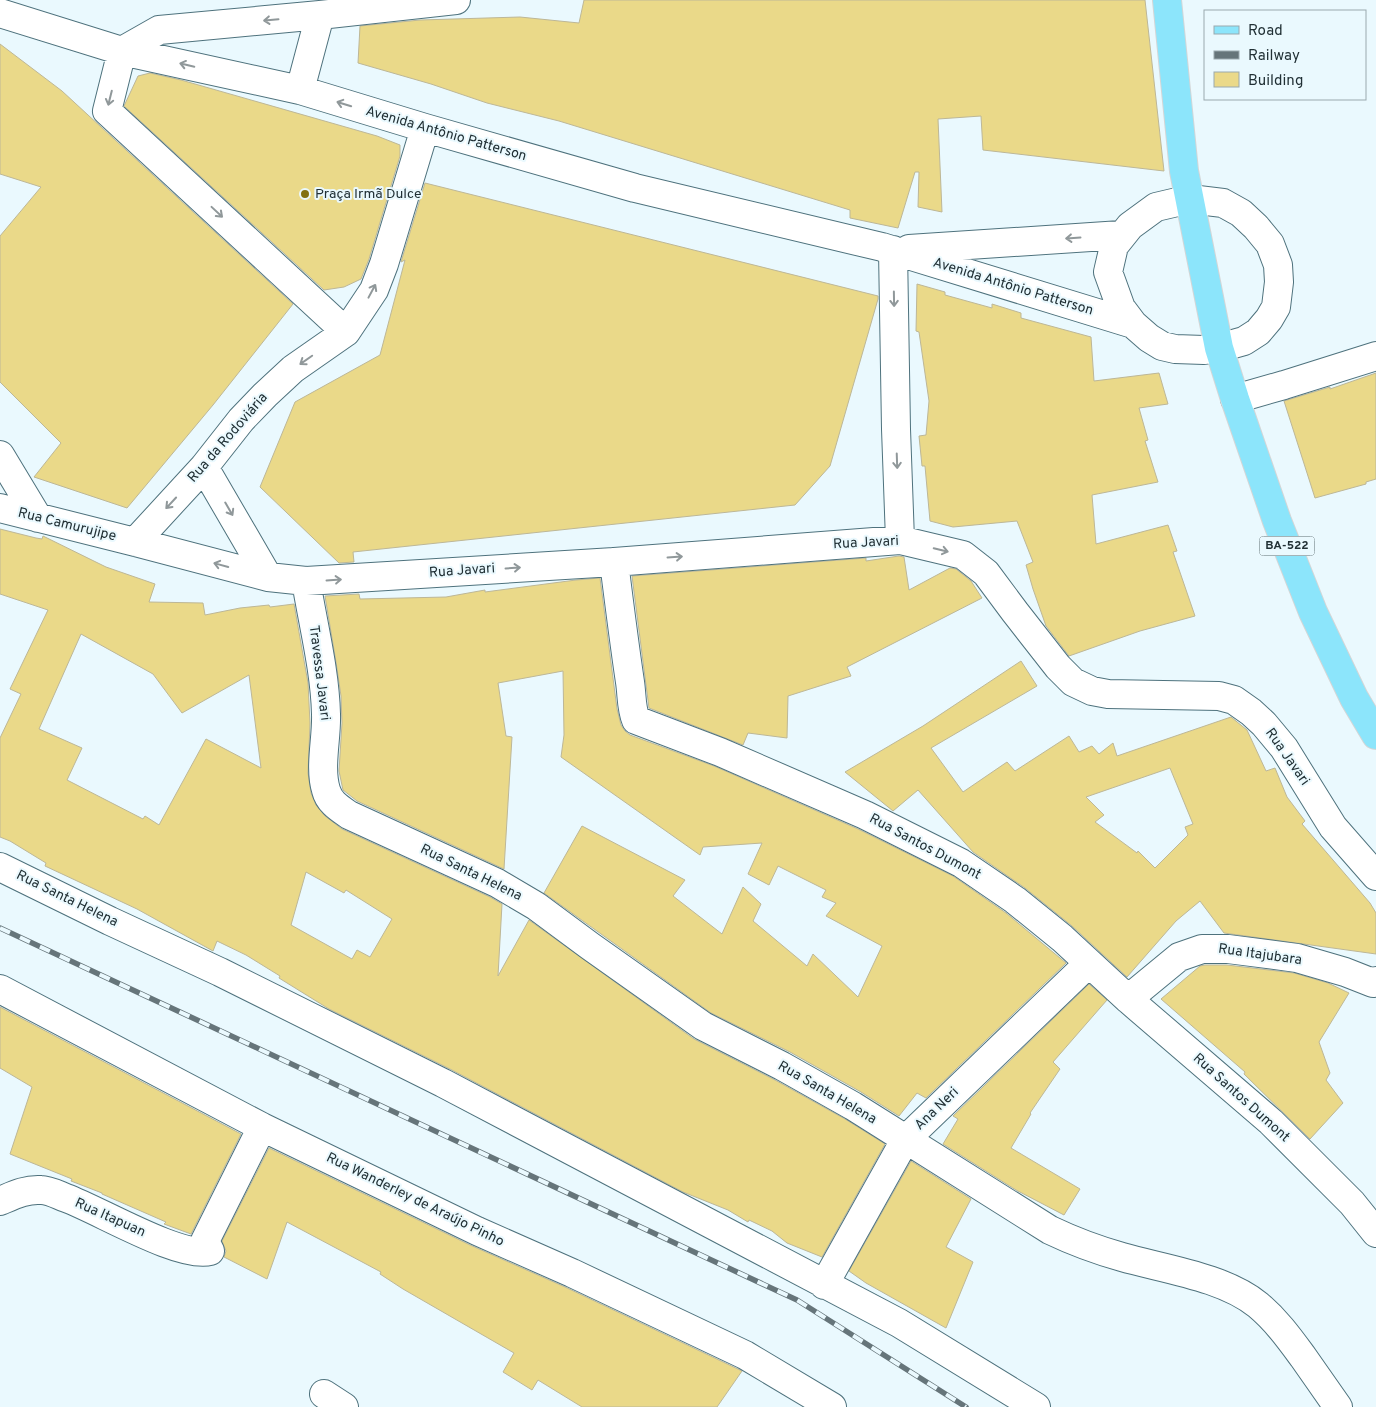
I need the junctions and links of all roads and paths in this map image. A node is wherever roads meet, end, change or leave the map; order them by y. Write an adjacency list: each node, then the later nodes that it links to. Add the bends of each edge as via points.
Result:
1 (456, 0): 4 (street)
2 (1167, 0): 8 (main road, BA-522, via 1184,171)
3 (0, 13): 5 (street, Avenida Antônio Patterson)
4 (320, 15): 5 (street, one-way to 5, via 159,30); 6 (street)
5 (122, 51): 6 (street, Avenida Antônio Patterson, one-way to 5); 12 (street, one-way to 12, via 106,111)
6 (300, 90): 7 (street, Avenida Antônio Patterson, one-way to 6)
7 (425, 128): 10 (street, Avenida Antônio Patterson, via 635,188); 12 (street, Rua da Rodoviária, one-way to 7, via 374,290)
8 (1190, 199): 9 (street, via 1156,207); 13 (main road, BA-522); 13 (street, via 1223,203 1242,213 1270,244 1278,265 1276,307 1269,319 1244,341)
9 (1121, 235): 10 (street, Avenida Antônio Patterson, one-way to 10); 11 (street, via 1114,246 1108,272 1121,308)
10 (893, 250): 11 (street, Avenida Antônio Patterson); 20 (street, one-way to 20)
11 (1133, 324): 13 (street, via 1162,346 1189,350)
12 (346, 332): 17 (street, Rua da Rodoviária, one-way to 17, via 293,369 265,395)
13 (1219, 348): 15 (main road, BA-522)
14 (1376, 356): 15 (street)
15 (1235, 399): 25 (main road, BA-522, via 1277,521 1313,612 1354,698)
16 (0, 455): 19 (street)
17 (204, 467): 21 (street, Rua da Rodoviária, one-way to 21); 23 (street, one-way to 23)
18 (0, 508): 19 (street, Rua Camurujipe)
19 (38, 518): 21 (street, Rua Camurujipe)
20 (900, 540): 22 (street, Rua Javari, one-way to 20); 28 (street, Rua Javari, one-way to 28, via 962,556 986,572 1014,612 1073,682 1108,694 1219,696 1234,700 1264,724 1284,748 1333,827)
21 (135, 542): 23 (street, Rua Javari, one-way to 21)
22 (614, 562): 24 (street, Rua Javari, one-way to 22); 29 (street, Rua Santos Dumont, via 636,720 720,752 865,815 961,864 1015,900)
23 (268, 577): 24 (street, Rua Javari)
24 (306, 581): 26 (street, Travessa Javari, via 323,680 326,738)
25 (1376, 735)
26 (323, 766): 34 (street, Rua Santa Helena, via 328,797 348,814 497,883 536,906 703,1026 782,1066)
27 (0, 867): 37 (street, Rua Santa Helena, via 434,1079)
28 (1376, 876)
29 (1089, 963): 32 (street, Rua Santos Dumont); 34 (street, Ana Neri)
30 (1375, 983): 32 (street, Rua Itajubara, via 1297,958 1202,949 1180,957)
31 (0, 989): 33 (street, Rua Wanderley de Araújo Pinho)
32 (1128, 999): 36 (street, Rua Santos Dumont, via 1271,1122 1352,1203)
33 (262, 1127): 35 (street, Rua Itapuan, via 205,1241 210,1250 197,1252 177,1247 44,1190 23,1191); 38 (street, Rua Wanderley de Araújo Pinho, via 745,1356)
34 (905, 1140): 37 (street, Ana Neri); 40 (street, Rua Santa Helena, via 1050,1230 1079,1244 1206,1279 1256,1303 1287,1335)
35 (0, 1200)
36 (1376, 1233)
37 (824, 1285): 39 (street, Rua Santa Helena, via 899,1324)
38 (832, 1407)
39 (1036, 1407)
40 (1338, 1407)

